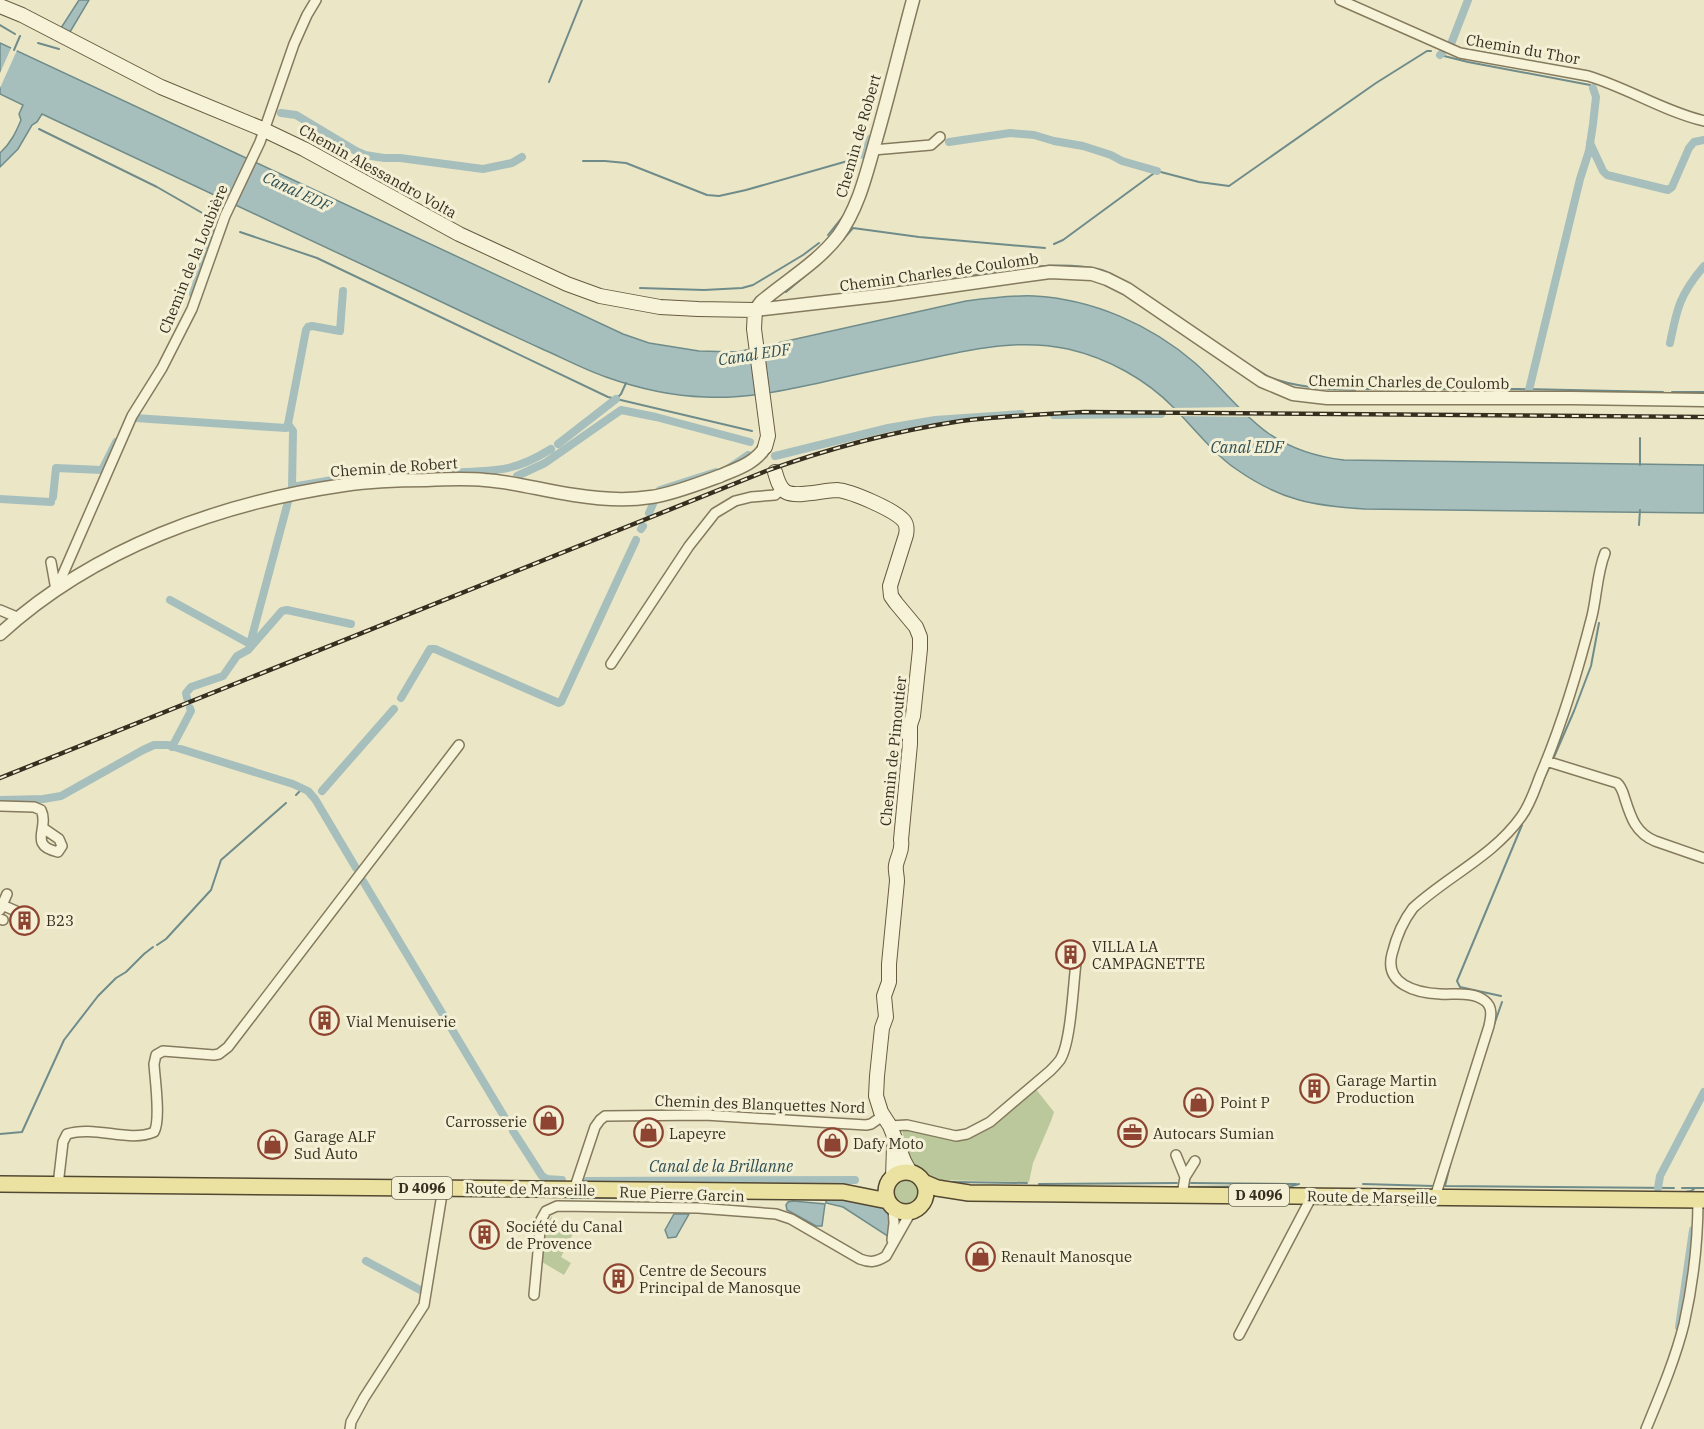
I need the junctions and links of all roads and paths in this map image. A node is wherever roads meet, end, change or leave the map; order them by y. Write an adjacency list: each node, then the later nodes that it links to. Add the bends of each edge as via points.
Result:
1 (316, 0): 6 (street, Chemin de la Loubière, via 297,36)
2 (913, 0): 8 (street, Chemin de Robert)
3 (1340, 0): 5 (street, Chemin du Thor, via 1460,53 1588,76)
4 (0, 6): 6 (main road, Chemin Alessandro Volta)
5 (1704, 121)
6 (262, 136): 11 (main road, Chemin Alessandro Volta, via 315,154 459,234 600,296 660,307); 17 (street, Chemin de la Loubière, via 225,216 192,309 132,416)
7 (940, 137): 8 (street, via 931,145)
8 (873, 150): 9 (street, Chemin de Robert, via 854,208 838,235 819,257)
9 (776, 290): 10 (street, via 780,304); 11 (street, Chemin de Robert)
10 (789, 307): 11 (street, Chemin Charles de Coulomb); 12 (street, Chemin Charles de Coulomb, via 1039,273 1083,273 1127,289 1255,377 1293,394 1327,398)
11 (755, 310): 13 (main road, via 768,441)
12 (1704, 400)
13 (761, 448): 14 (main road); 17 (street, Chemin de Robert, via 755,459 711,479 639,499 574,495 476,479 362,482 314,490 176,527 110,557)
14 (782, 489): 21 (street, via 772,496 735,501 715,513); 31 (main road, Chemin de Pimoutier, via 794,494 848,492 895,515 907,528 890,591 919,633 920,649 877,1076 876,1096)
15 (1605, 553): 23 (street, via 1592,617)
16 (51, 562): 17 (street)
17 (56, 590): 19 (street, Chemin de Robert)
18 (0, 610): 19 (street)
19 (19, 618): 20 (street, Chemin de Robert)
20 (0, 634)
21 (611, 664)
22 (459, 745): 39 (street, via 228,1047 214,1055 163,1051 156,1055 158,1119 154,1132 67,1134)
23 (1546, 761): 26 (street, via 1617,783 1640,831); 46 (street, via 1521,818 1495,846 1413,908 1392,952 1391,972 1404,985 1436,994 1476,996 1487,1002 1491,1011)
24 (0, 806): 25 (street, via 39,808 44,815 42,844)
25 (57, 852)
26 (1704, 858)
27 (7, 894): 28 (street)
28 (1, 908): 29 (street)
29 (16, 911)
30 (1076, 963): 31 (street, via 1068,1031 1059,1061 990,1122 956,1136 907,1125)
31 (889, 1126): 34 (main road, Chemin de Pimoutier); 36 (main road, Chemin de Pimoutier); 41 (street, Chemin des Blanquettes Nord, via 705,1115 605,1116 596,1127)
32 (1176, 1155): 35 (street)
33 (1195, 1161): 35 (street)
34 (910, 1172): 36 (main road); 37 (main road)
35 (1185, 1178): 44 (street)
36 (890, 1180): 42 (main road, Route de Marseille / D 4096); 48 (main road, via 886,1190)
37 (923, 1182): 43 (main road, Route de Marseille / D 4096); 49 (main road, via 925,1194)
38 (0, 1184): 39 (main road, Route de Marseille / D 4096)
39 (58, 1185): 40 (main road, Route de Marseille / D 4096)
40 (443, 1188): 41 (main road, Route de Marseille / D 4096); 53 (street, via 424,1305 364,1398)
41 (574, 1190): 42 (main road, Route de Marseille / D 4096)
42 (843, 1192): 48 (main road, Route de Marseille / D 4096)
43 (969, 1193): 44 (main road, Route de Marseille / D 4096); 49 (main road, Route de Marseille / D 4096, via 935,1198)
44 (1182, 1195): 45 (main road, Route de Marseille / D 4096)
45 (1312, 1196): 46 (main road, Route de Marseille / D 4096); 52 (street)
46 (1434, 1197): 47 (main road, Route de Marseille / D 4096)
47 (1701, 1200): 54 (street, via 1683,1325)
48 (891, 1204): 49 (main road, via 904,1211); 50 (street, via 894,1229)
49 (917, 1207): 50 (street)
50 (888, 1253): 51 (street, Rue Pierre Garcin, via 876,1261 863,1260 776,1214 560,1205 551,1207 541,1220)
51 (534, 1294)
52 (1239, 1335)
53 (350, 1429)
54 (1647, 1429)

